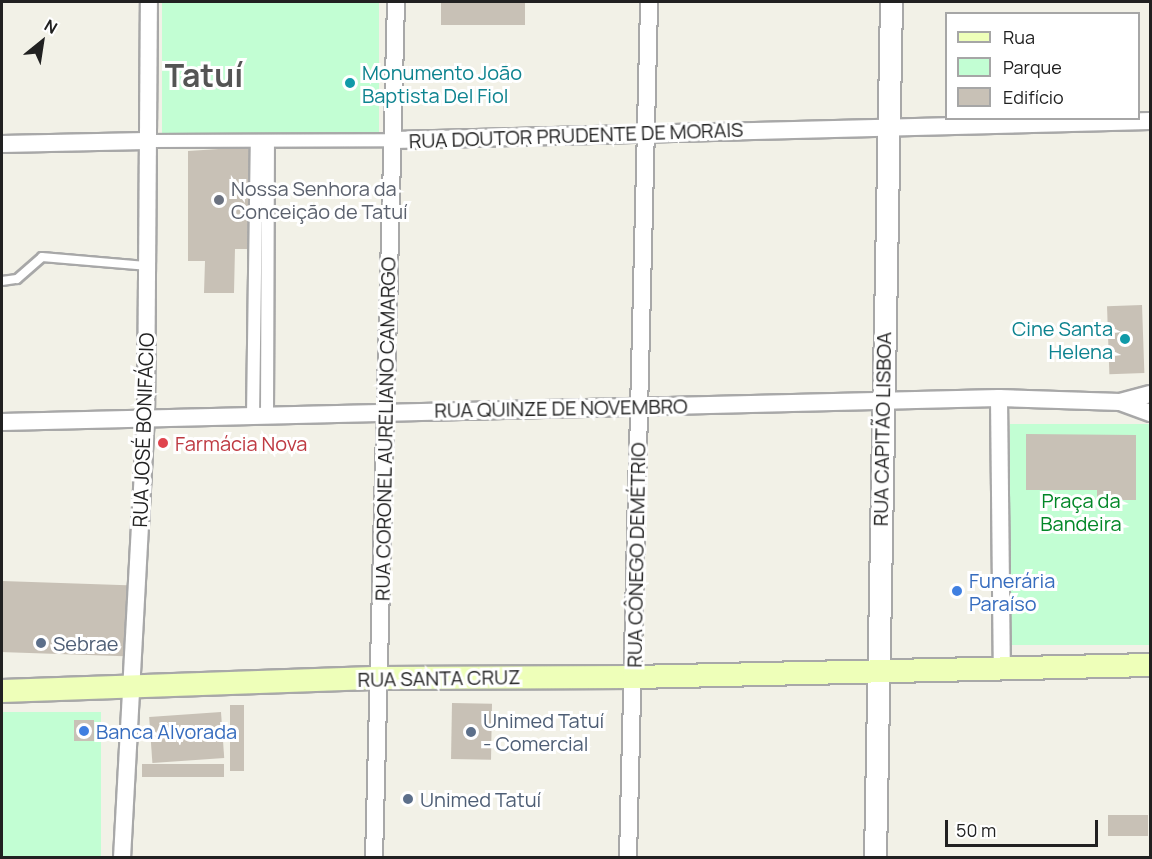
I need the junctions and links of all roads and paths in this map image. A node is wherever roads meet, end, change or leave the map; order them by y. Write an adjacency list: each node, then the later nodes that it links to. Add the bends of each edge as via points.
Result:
1 (149, 2): 9 (street, RUA JOSÉ BONIFÁCIO)
2 (396, 2): 8 (street, RUA CORONEL AURELIANO CAMARGO)
3 (650, 2): 7 (street, RUA CÔNEGO DEMÉTRIO)
4 (891, 2): 6 (street, RUA CAPITÃO LISBOA)
5 (1150, 121): 6 (street, RUA DOUTOR PRUDENTE DE MORAIS)
6 (888, 125): 7 (street, RUA DOUTOR PRUDENTE DE MORAIS); 16 (street, RUA CAPITÃO LISBOA)
7 (647, 132): 8 (street, RUA DOUTOR PRUDENTE DE MORAIS); 18 (street, RUA CÔNEGO DEMÉTRIO)
8 (394, 140): 10 (street, RUA DOUTOR PRUDENTE DE MORAIS); 19 (street, RUA CORONEL AURELIANO CAMARGO)
9 (146, 141): 10 (street, RUA DOUTOR PRUDENTE DE MORAIS); 11 (street, RUA DOUTOR PRUDENTE DE MORAIS); 12 (street, RUA JOSÉ BONIFÁCIO)
10 (262, 141): 21 (street)
11 (2, 144)
12 (146, 266): 13 (lane, via 42,257 17,279); 22 (street, RUA JOSÉ BONIFÁCIO)
13 (2, 282)
14 (1150, 394): 17 (street, RUA QUINZE DE NOVEMBRO)
15 (999, 398): 16 (street, RUA QUINZE DE NOVEMBRO); 17 (street, RUA QUINZE DE NOVEMBRO); 25 (street)
16 (883, 401): 18 (street, RUA QUINZE DE NOVEMBRO); 26 (street, RUA CAPITÃO LISBOA)
17 (1120, 402): 20 (street, RUA QUINZE DE NOVEMBRO)
18 (638, 407): 19 (street, RUA QUINZE DE NOVEMBRO); 27 (street, RUA CÔNEGO DEMÉTRIO)
19 (383, 412): 21 (street, RUA QUINZE DE NOVEMBRO); 28 (street, RUA CORONEL AURELIANO CAMARGO)
20 (1150, 413)
21 (260, 416): 22 (street, RUA QUINZE DE NOVEMBRO)
22 (146, 420): 23 (street, RUA QUINZE DE NOVEMBRO); 29 (street, RUA JOSÉ BONIFÁCIO)
23 (2, 422)
24 (1150, 665): 25 (main road, RUA SANTA CRUZ)
25 (1002, 667): 26 (main road, RUA SANTA CRUZ)
26 (878, 671): 27 (main road, RUA SANTA CRUZ); 34 (street, RUA CAPITÃO LISBOA)
27 (634, 677): 28 (main road, RUA SANTA CRUZ); 33 (street, RUA CÔNEGO DEMÉTRIO)
28 (380, 678): 29 (main road, RUA SANTA CRUZ); 32 (street, RUA CORONEL AURELIANO CAMARGO)
29 (133, 689): 30 (main road, RUA SANTA CRUZ); 31 (street, RUA JOSÉ BONIFÁCIO)
30 (2, 691)
31 (122, 858)
32 (374, 858)
33 (628, 858)
34 (875, 858)

